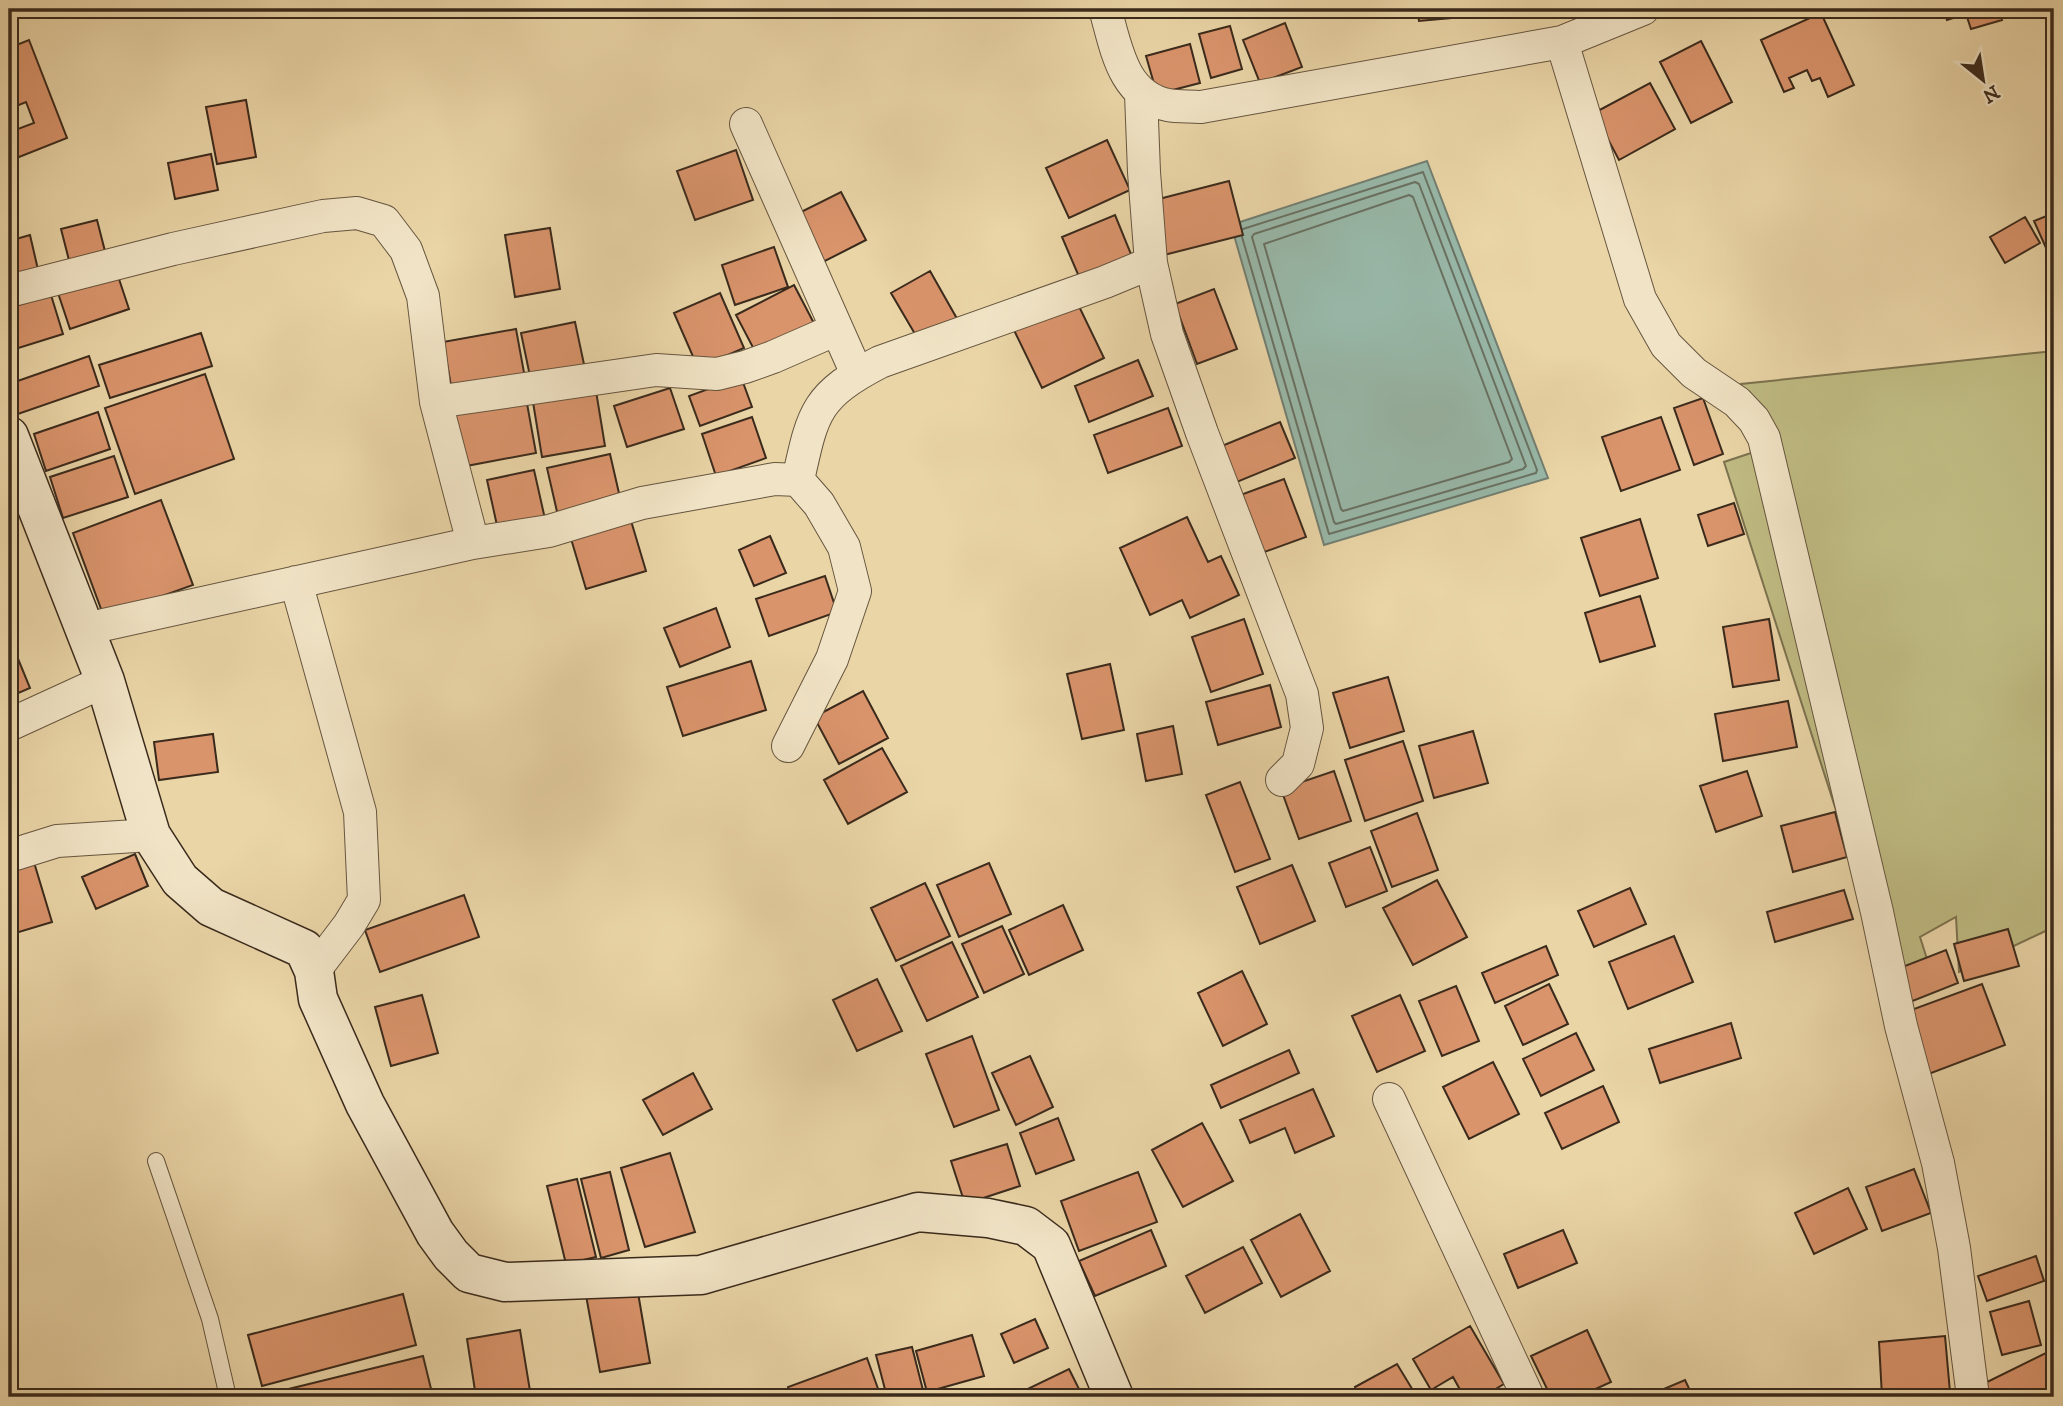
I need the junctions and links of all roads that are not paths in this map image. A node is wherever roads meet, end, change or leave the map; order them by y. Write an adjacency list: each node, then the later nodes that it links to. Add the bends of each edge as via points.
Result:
1 (1105, 9): 4 (street, via 1125,74)
2 (1643, 9): 3 (street)
3 (1562, 42): 4 (street, via 1201,107 1166,105); 28 (street, via 1640,299 1666,345 1695,373 1737,402 1764,438 1901,1026 1938,1163)
4 (1141, 94): 6 (street)
5 (746, 124): 8 (street)
6 (1151, 263): 9 (street); 19 (street, via 1167,334 1302,694 1307,728 1298,764)
7 (9, 290): 10 (street, via 173,249 323,216 357,213 384,221 406,250 423,296)
8 (836, 329): 9 (street); 10 (street, via 773,357 717,374 656,370)
9 (857, 374): 12 (street, via 840,384 821,406 810,427)
10 (436, 402): 13 (street)
11 (9, 436): 15 (street)
12 (798, 480): 13 (street, via 775,479 642,503 549,531); 18 (street, via 819,504 844,547 855,592 832,659)
13 (473, 543): 14 (street)
14 (296, 582): 15 (street); 22 (street, via 360,812 362,847 364,900)
15 (85, 629): 16 (street)
16 (105, 681): 17 (street); 20 (street)
17 (9, 725)
18 (788, 746)
19 (1282, 780)
20 (151, 835): 21 (street, via 57,841); 22 (street, via 180,880 211,907 304,949)
21 (9, 856)
22 (314, 971): 26 (street, via 318,999 365,1104 435,1233 469,1273 505,1282 701,1275 918,1212 988,1217 1026,1226 1051,1245)
23 (1389, 1099): 27 (street)
24 (156, 1161): 25 (lane, via 210,1319)
25 (228, 1397)
26 (1114, 1397)
27 (1528, 1397)
28 (1973, 1397)

